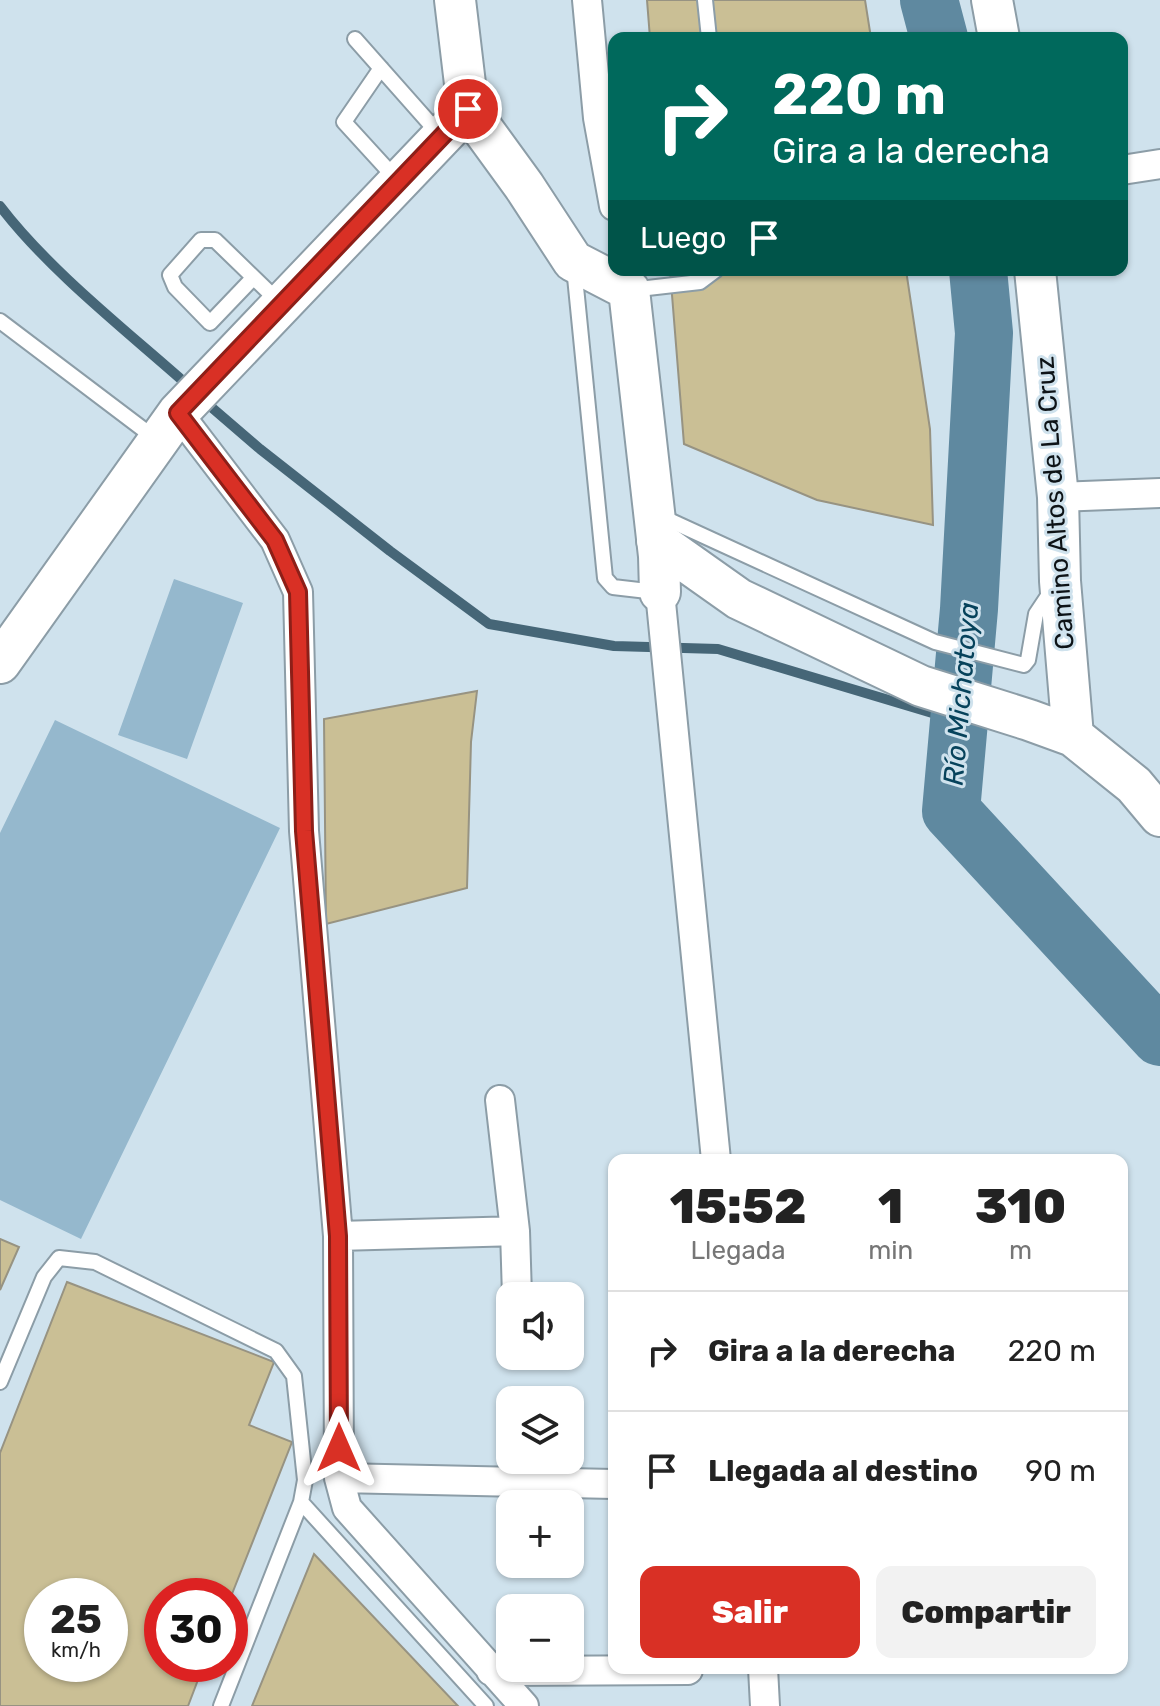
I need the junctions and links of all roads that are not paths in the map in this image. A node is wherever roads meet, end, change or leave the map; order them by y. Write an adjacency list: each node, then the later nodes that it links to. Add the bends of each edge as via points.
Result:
1 (455, 0): 9 (street)
2 (587, 0): 12 (street)
3 (705, 0): 5 (lane)
4 (992, 0): 6 (street)
5 (708, 32)
6 (998, 32)
7 (355, 39): 8 (lane)
8 (381, 68): 9 (lane); 13 (lane, via 344,122)
9 (455, 123): 13 (street); 14 (street, via 524,186)
10 (1160, 164): 11 (street)
11 (1128, 169)
12 (608, 173)
13 (399, 182): 19 (street)
14 (573, 261): 15 (street); 26 (lane, via 605,578)
15 (608, 273)
16 (708, 276): 18 (lane, via 700,282)
17 (1036, 276): 23 (street, Camino Altos de La Cruz)
18 (628, 280): 24 (street)
19 (268, 291): 19 (lane, via 215,240 201,240 170,275 210,323); 21 (street)
20 (0, 321): 21 (lane)
21 (168, 427): 27 (street); 33 (street, via 275,540 298,592 304,831)
22 (1160, 493): 23 (street)
23 (1058, 497): 25 (street, Camino Altos de La Cruz)
24 (654, 527): 25 (lane, via 935,642 1024,665 1036,614); 26 (street); 28 (street, via 739,599 921,686)
25 (1060, 581): 28 (street, Camino Altos de La Cruz)
26 (663, 625): 31 (street)
27 (0, 663)
28 (1073, 736): 29 (street, via 1134,785)
29 (1160, 816)
30 (500, 1100): 32 (street)
31 (715, 1154)
32 (515, 1231): 33 (street); 34 (street)
33 (338, 1236): 36 (street)
34 (517, 1282)
35 (0, 1382): 38 (lane, via 44,1277 59,1258 95,1262 276,1351 294,1376 305,1480)
36 (339, 1478): 37 (street); 40 (street, via 347,1508)
37 (608, 1484)
38 (301, 1502): 42 (lane); 43 (lane)
39 (608, 1670): 40 (street)
40 (491, 1671): 44 (street)
41 (763, 1674): 45 (street)
42 (221, 1706)
43 (486, 1706)
44 (524, 1706)
45 (765, 1706)

